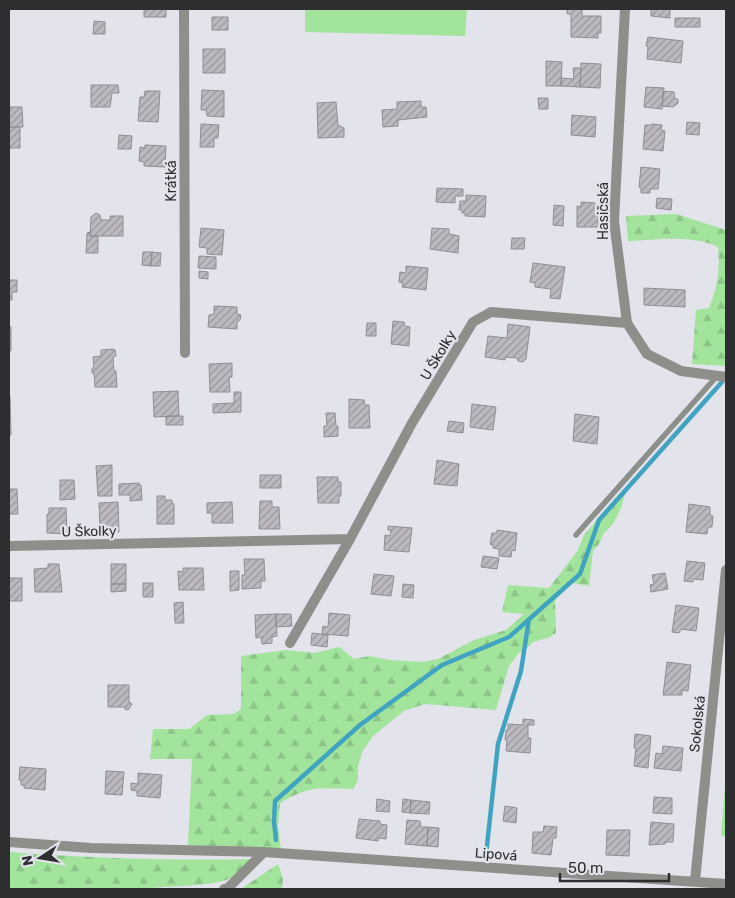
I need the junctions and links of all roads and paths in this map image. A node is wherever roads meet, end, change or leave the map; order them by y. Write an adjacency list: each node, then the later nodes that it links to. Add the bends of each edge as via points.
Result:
1 (184, 9): 4 (street, Krátká)
2 (624, 9): 3 (street, Hasičská, via 614,220)
3 (627, 323): 5 (street, Hasičská, via 647,354 681,371); 7 (street, U Školky, via 491,312 473,322 412,423)
4 (185, 353)
5 (722, 376): 6 (lane)
6 (576, 535)
7 (350, 539): 8 (street, U Školky); 10 (street, U Školky)
8 (9, 546)
9 (726, 570): 13 (street, Sokolská)
10 (290, 642)
11 (9, 842): 12 (street, Lipová, via 91,848)
12 (264, 852): 13 (street, Lipová); 15 (street)
13 (695, 881): 14 (street, Lipová)
14 (726, 884)
15 (224, 889)

